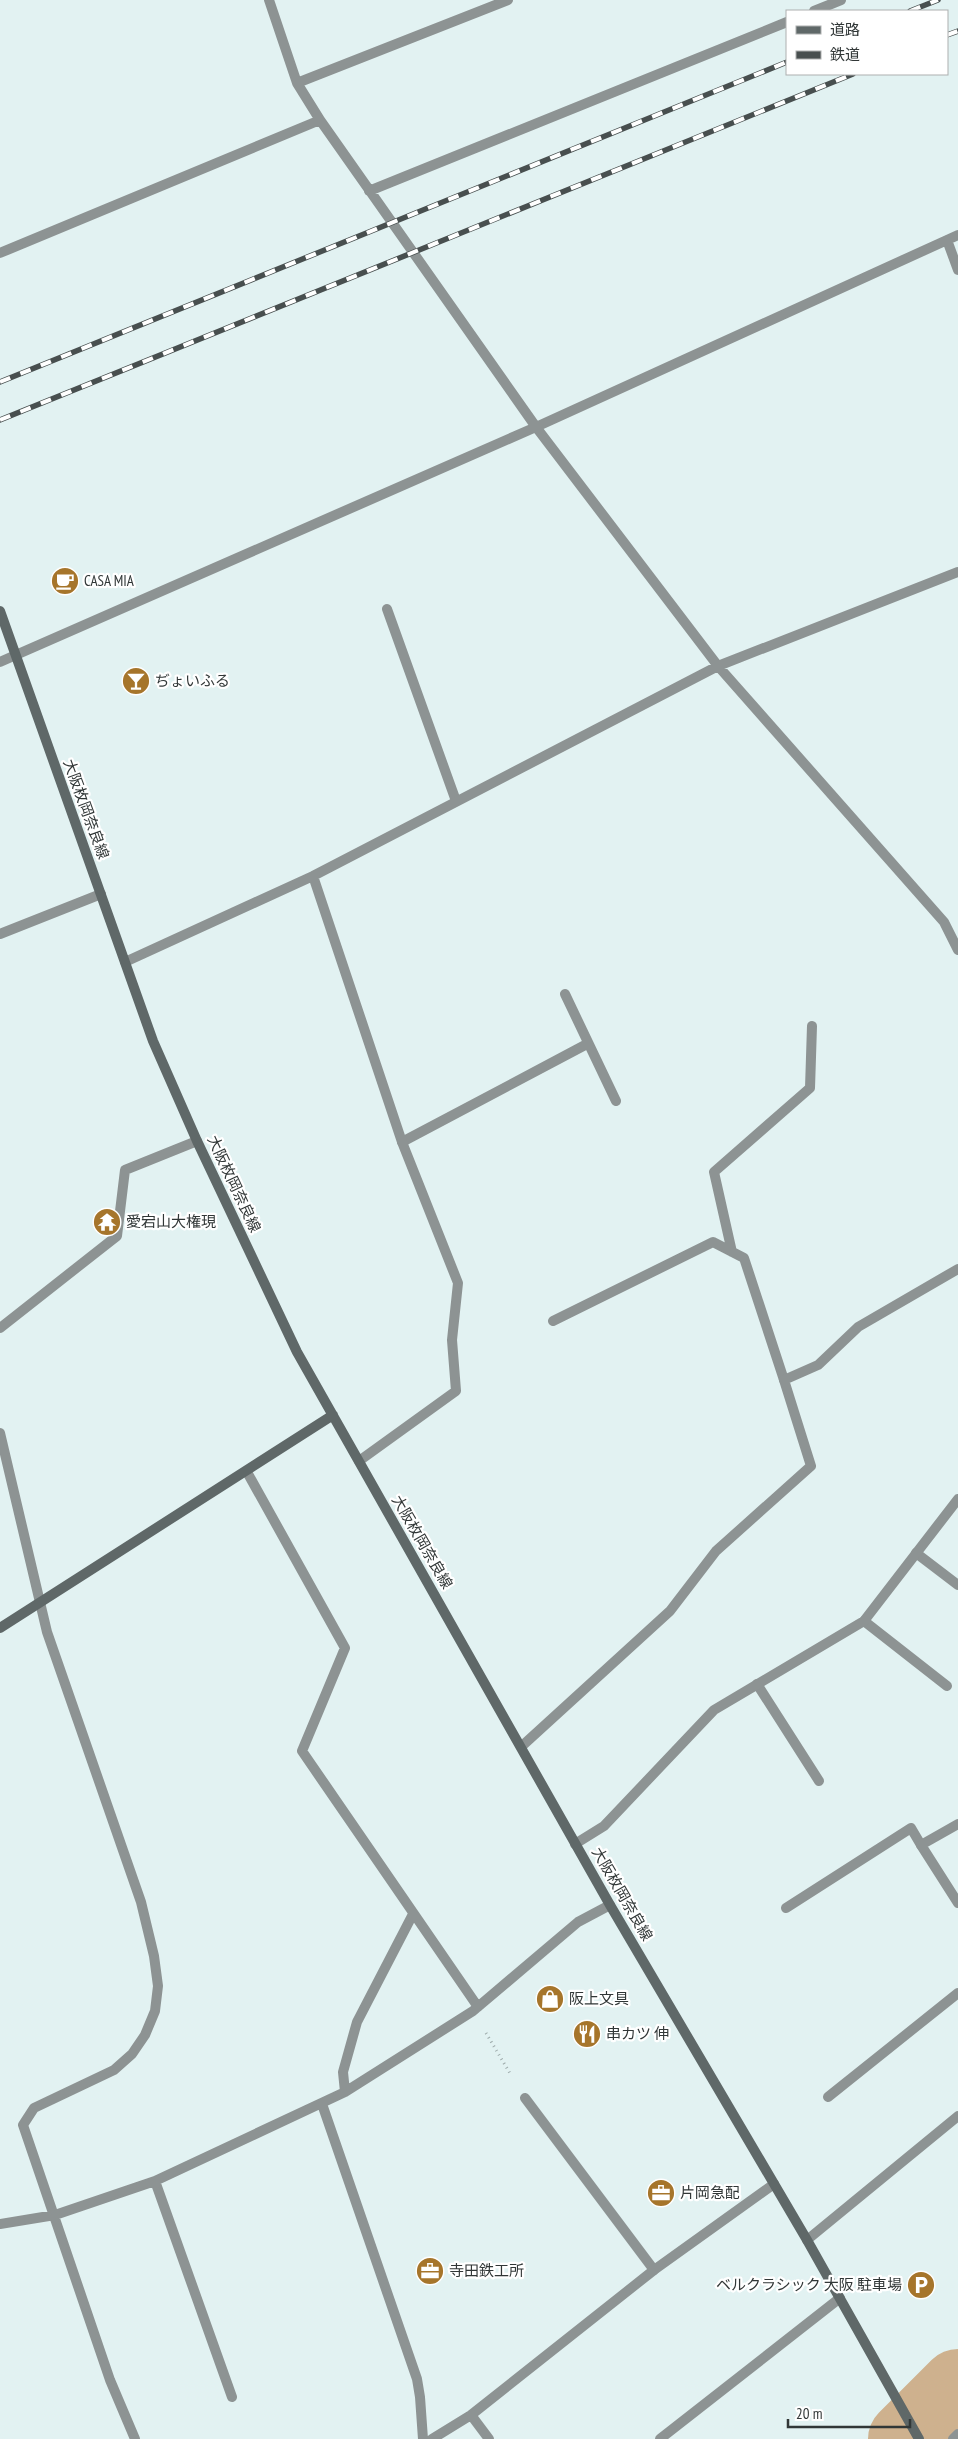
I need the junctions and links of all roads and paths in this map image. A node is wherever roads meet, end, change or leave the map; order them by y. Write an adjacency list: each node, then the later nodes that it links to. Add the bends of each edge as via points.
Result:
1 (269, 0): 6 (street)
2 (508, 0): 6 (street)
3 (841, 0): 4 (street)
4 (816, 10)
5 (786, 22): 8 (street)
6 (297, 83): 7 (street)
7 (320, 120): 8 (street); 11 (street)
8 (369, 191): 13 (street)
9 (958, 235): 10 (street)
10 (947, 240): 12 (street); 13 (street)
11 (0, 254)
12 (958, 270)
13 (536, 427): 17 (street); 19 (street)
14 (958, 572): 19 (street)
15 (387, 609): 20 (street)
16 (0, 611): 17 (main road, 大阪枚岡奈良線)
17 (15, 656): 18 (street); 22 (main road, 大阪枚岡奈良線)
18 (0, 662)
19 (718, 666): 20 (street); 24 (street, via 944,922)
20 (456, 801): 21 (street)
21 (313, 876): 25 (street); 31 (street)
22 (101, 894): 23 (street); 25 (main road, 大阪枚岡奈良線)
23 (0, 934)
24 (958, 950)
25 (125, 962): 30 (main road, 大阪枚岡奈良線, via 152,1040)
26 (565, 994): 28 (street)
27 (812, 1026): 32 (street, via 810,1088 714,1172)
28 (587, 1044): 29 (street); 31 (street)
29 (616, 1101)
30 (197, 1141): 35 (street, via 125,1170 117,1236); 37 (main road, 大阪枚岡奈良線, via 297,1352)
31 (402, 1142): 39 (street, via 458,1283 452,1340 456,1391)
32 (732, 1252): 34 (street, via 712,1242); 36 (street, via 744,1258)
33 (958, 1269): 36 (street, via 858,1327 818,1365)
34 (553, 1321)
35 (0, 1328)
36 (784, 1380): 49 (street, via 811,1466 716,1550 670,1611)
37 (333, 1415): 39 (main road, 大阪枚岡奈良線); 40 (main road)
38 (0, 1433): 44 (street)
39 (359, 1461): 49 (main road, 大阪枚岡奈良線)
40 (246, 1472): 44 (main road); 57 (street, via 345,1648 302,1751)
41 (958, 1500): 42 (street)
42 (916, 1553): 43 (street); 45 (street)
43 (958, 1585)
44 (40, 1603): 46 (main road); 67 (street, via 47,1632 142,1902 158,1986 155,2011 145,2035 132,2054 114,2070 34,2108 23,2125)
45 (864, 1621): 47 (street); 48 (street)
46 (0, 1628)
47 (757, 1684): 50 (street); 52 (street, via 714,1710 604,1826)
48 (947, 1686)
49 (522, 1746): 52 (main road, 大阪枚岡奈良線)
50 (819, 1781)
51 (958, 1824): 53 (street)
52 (576, 1844): 55 (main road, 大阪枚岡奈良線)
53 (921, 1845): 54 (street); 56 (street, via 911,1828)
54 (958, 1903)
55 (610, 1905): 59 (street, via 578,1922); 66 (main road, 大阪枚岡奈良線)
56 (786, 1908)
57 (413, 1914): 59 (street); 60 (street, via 357,2022 343,2072)
58 (958, 1993): 61 (street)
59 (476, 2009): 60 (street); 62 (path)
60 (345, 2092): 63 (street)
61 (828, 2097)
62 (525, 2098): 70 (street)
63 (322, 2104): 65 (street); 76 (street, via 417,2379)
64 (958, 2116): 69 (street)
65 (155, 2181): 67 (street); 72 (street)
66 (774, 2184): 69 (main road, 大阪枚岡奈良線); 70 (street)
67 (55, 2215): 68 (street); 75 (street, via 110,2380)
68 (0, 2224)
69 (807, 2240): 71 (main road, 大阪枚岡奈良線)
70 (654, 2270): 73 (street)
71 (840, 2298): 79 (street); 80 (main road, 大阪枚岡奈良線)
72 (232, 2396)
73 (470, 2415): 77 (street); 78 (street)
74 (958, 2434): 81 (street)
75 (135, 2439)
76 (422, 2439)
77 (432, 2439)
78 (489, 2439)
79 (660, 2439)
80 (919, 2439)
81 (953, 2439)

